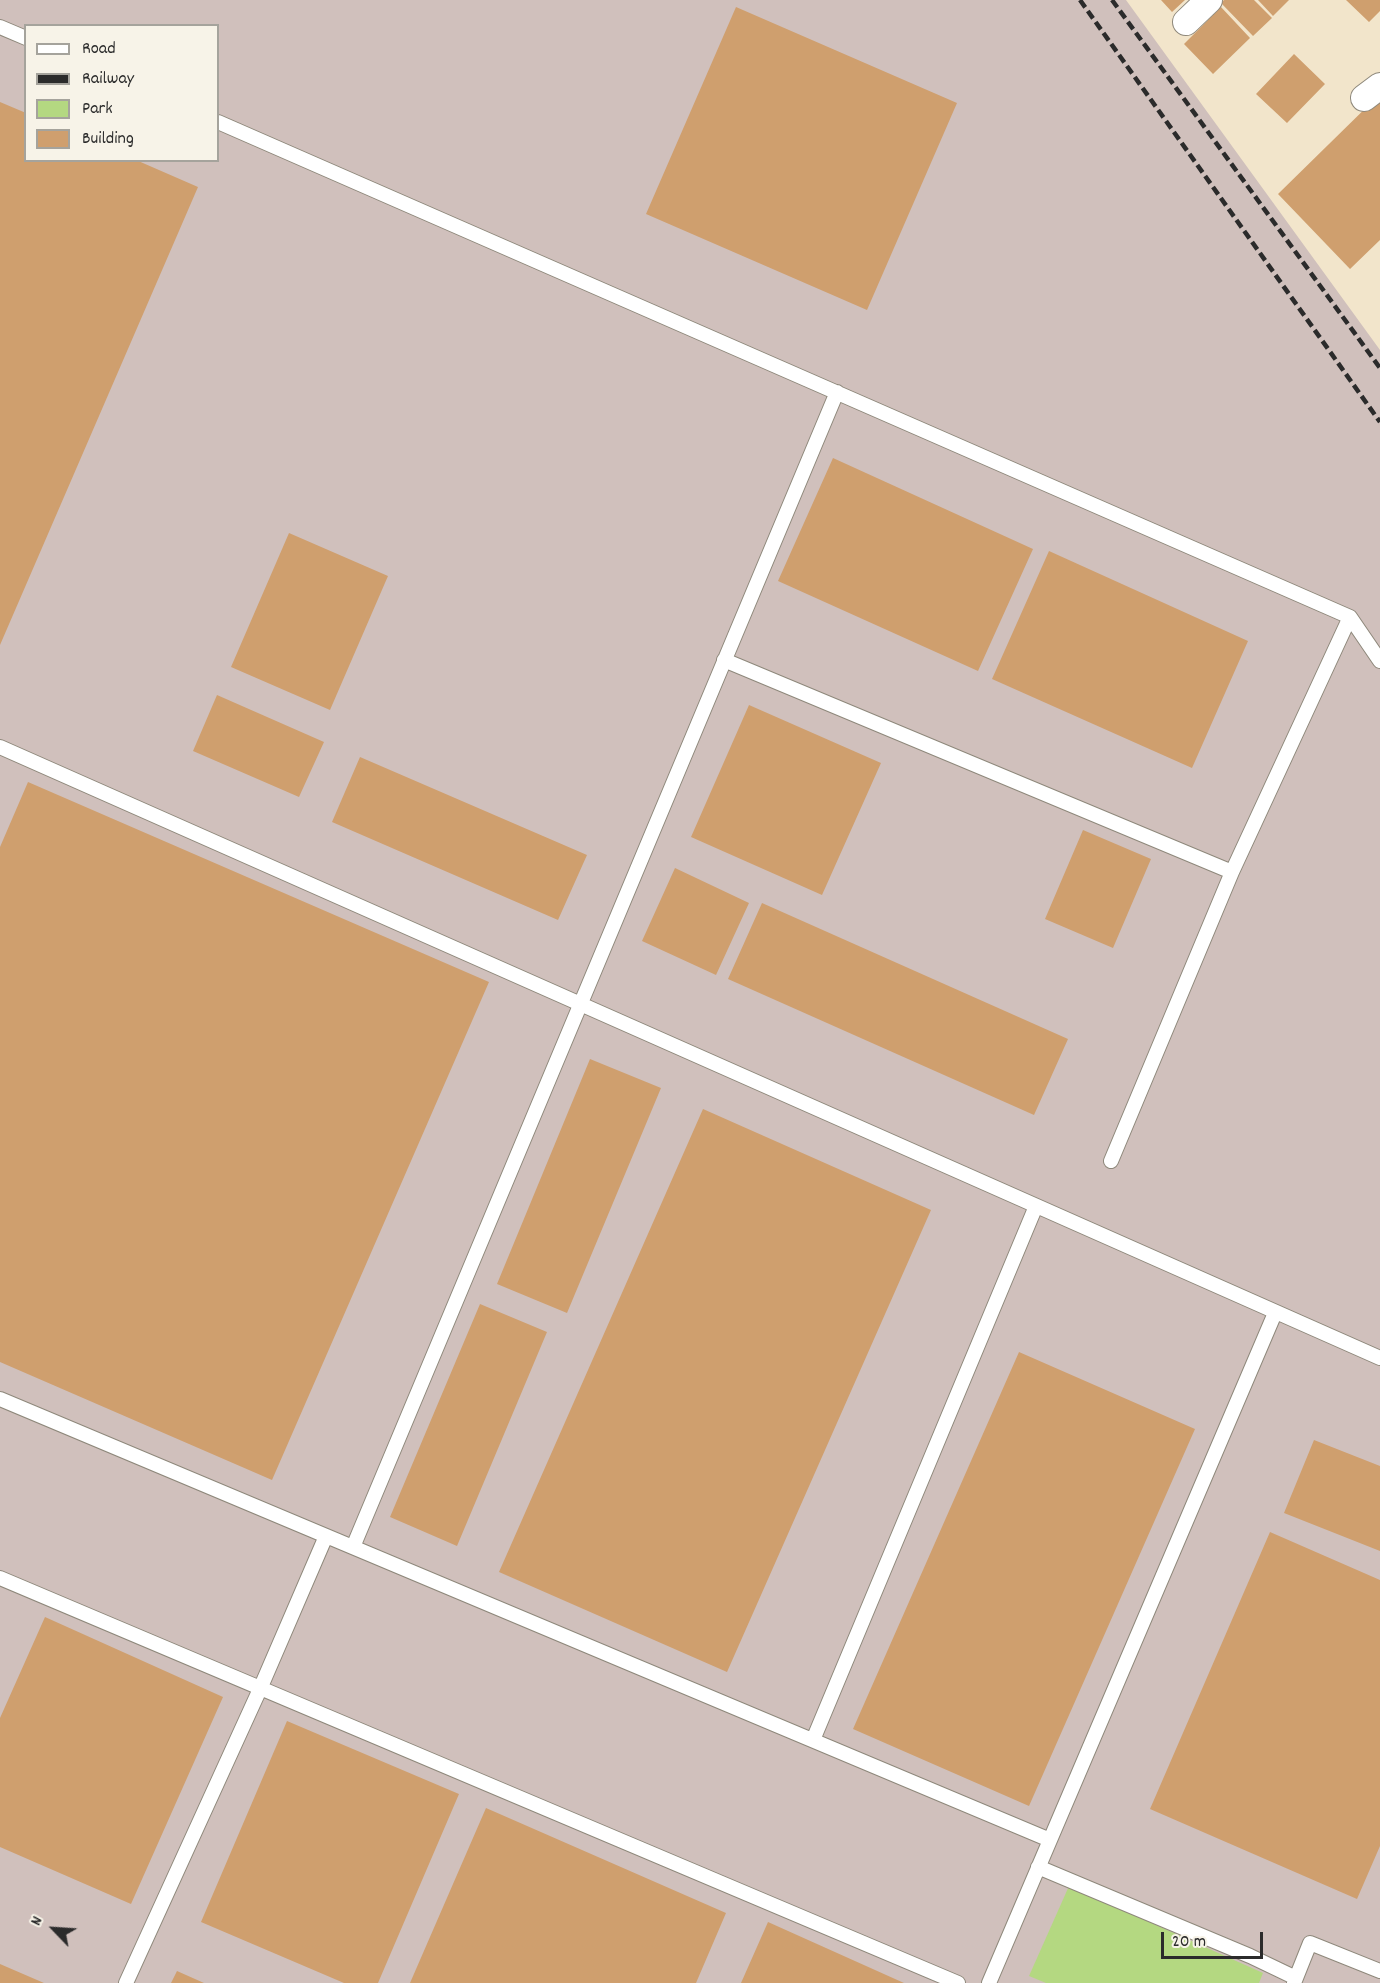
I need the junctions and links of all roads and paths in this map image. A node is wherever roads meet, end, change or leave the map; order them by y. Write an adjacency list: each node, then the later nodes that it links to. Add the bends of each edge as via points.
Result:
1 (1209, 0): 2 (street)
2 (1186, 22)
3 (0, 27): 4 (lane)
4 (24, 37)
5 (219, 122): 6 (lane)
6 (837, 392): 7 (lane); 8 (lane)
7 (1350, 617): 9 (lane); 11 (lane)
8 (724, 660): 11 (lane); 12 (lane)
9 (1380, 661)
10 (0, 747): 12 (lane)
11 (1232, 872): 13 (lane)
12 (580, 1004): 14 (lane); 19 (lane)
13 (1111, 1161)
14 (1035, 1206): 15 (lane); 22 (lane)
15 (1275, 1313): 16 (lane); 23 (lane)
16 (1380, 1358)
17 (0, 1399): 18 (lane)
18 (326, 1536): 19 (lane); 21 (lane)
19 (353, 1547): 22 (lane)
20 (0, 1578): 21 (lane)
21 (260, 1689): 27 (lane); 28 (lane)
22 (813, 1740): 23 (lane)
23 (1050, 1840): 24 (lane)
24 (1038, 1867): 26 (lane, via 1250,1956); 29 (lane)
25 (1380, 1971): 26 (lane, via 1310,1942)
26 (1295, 1980)
27 (126, 1983)
28 (958, 1983)
29 (988, 1983)

